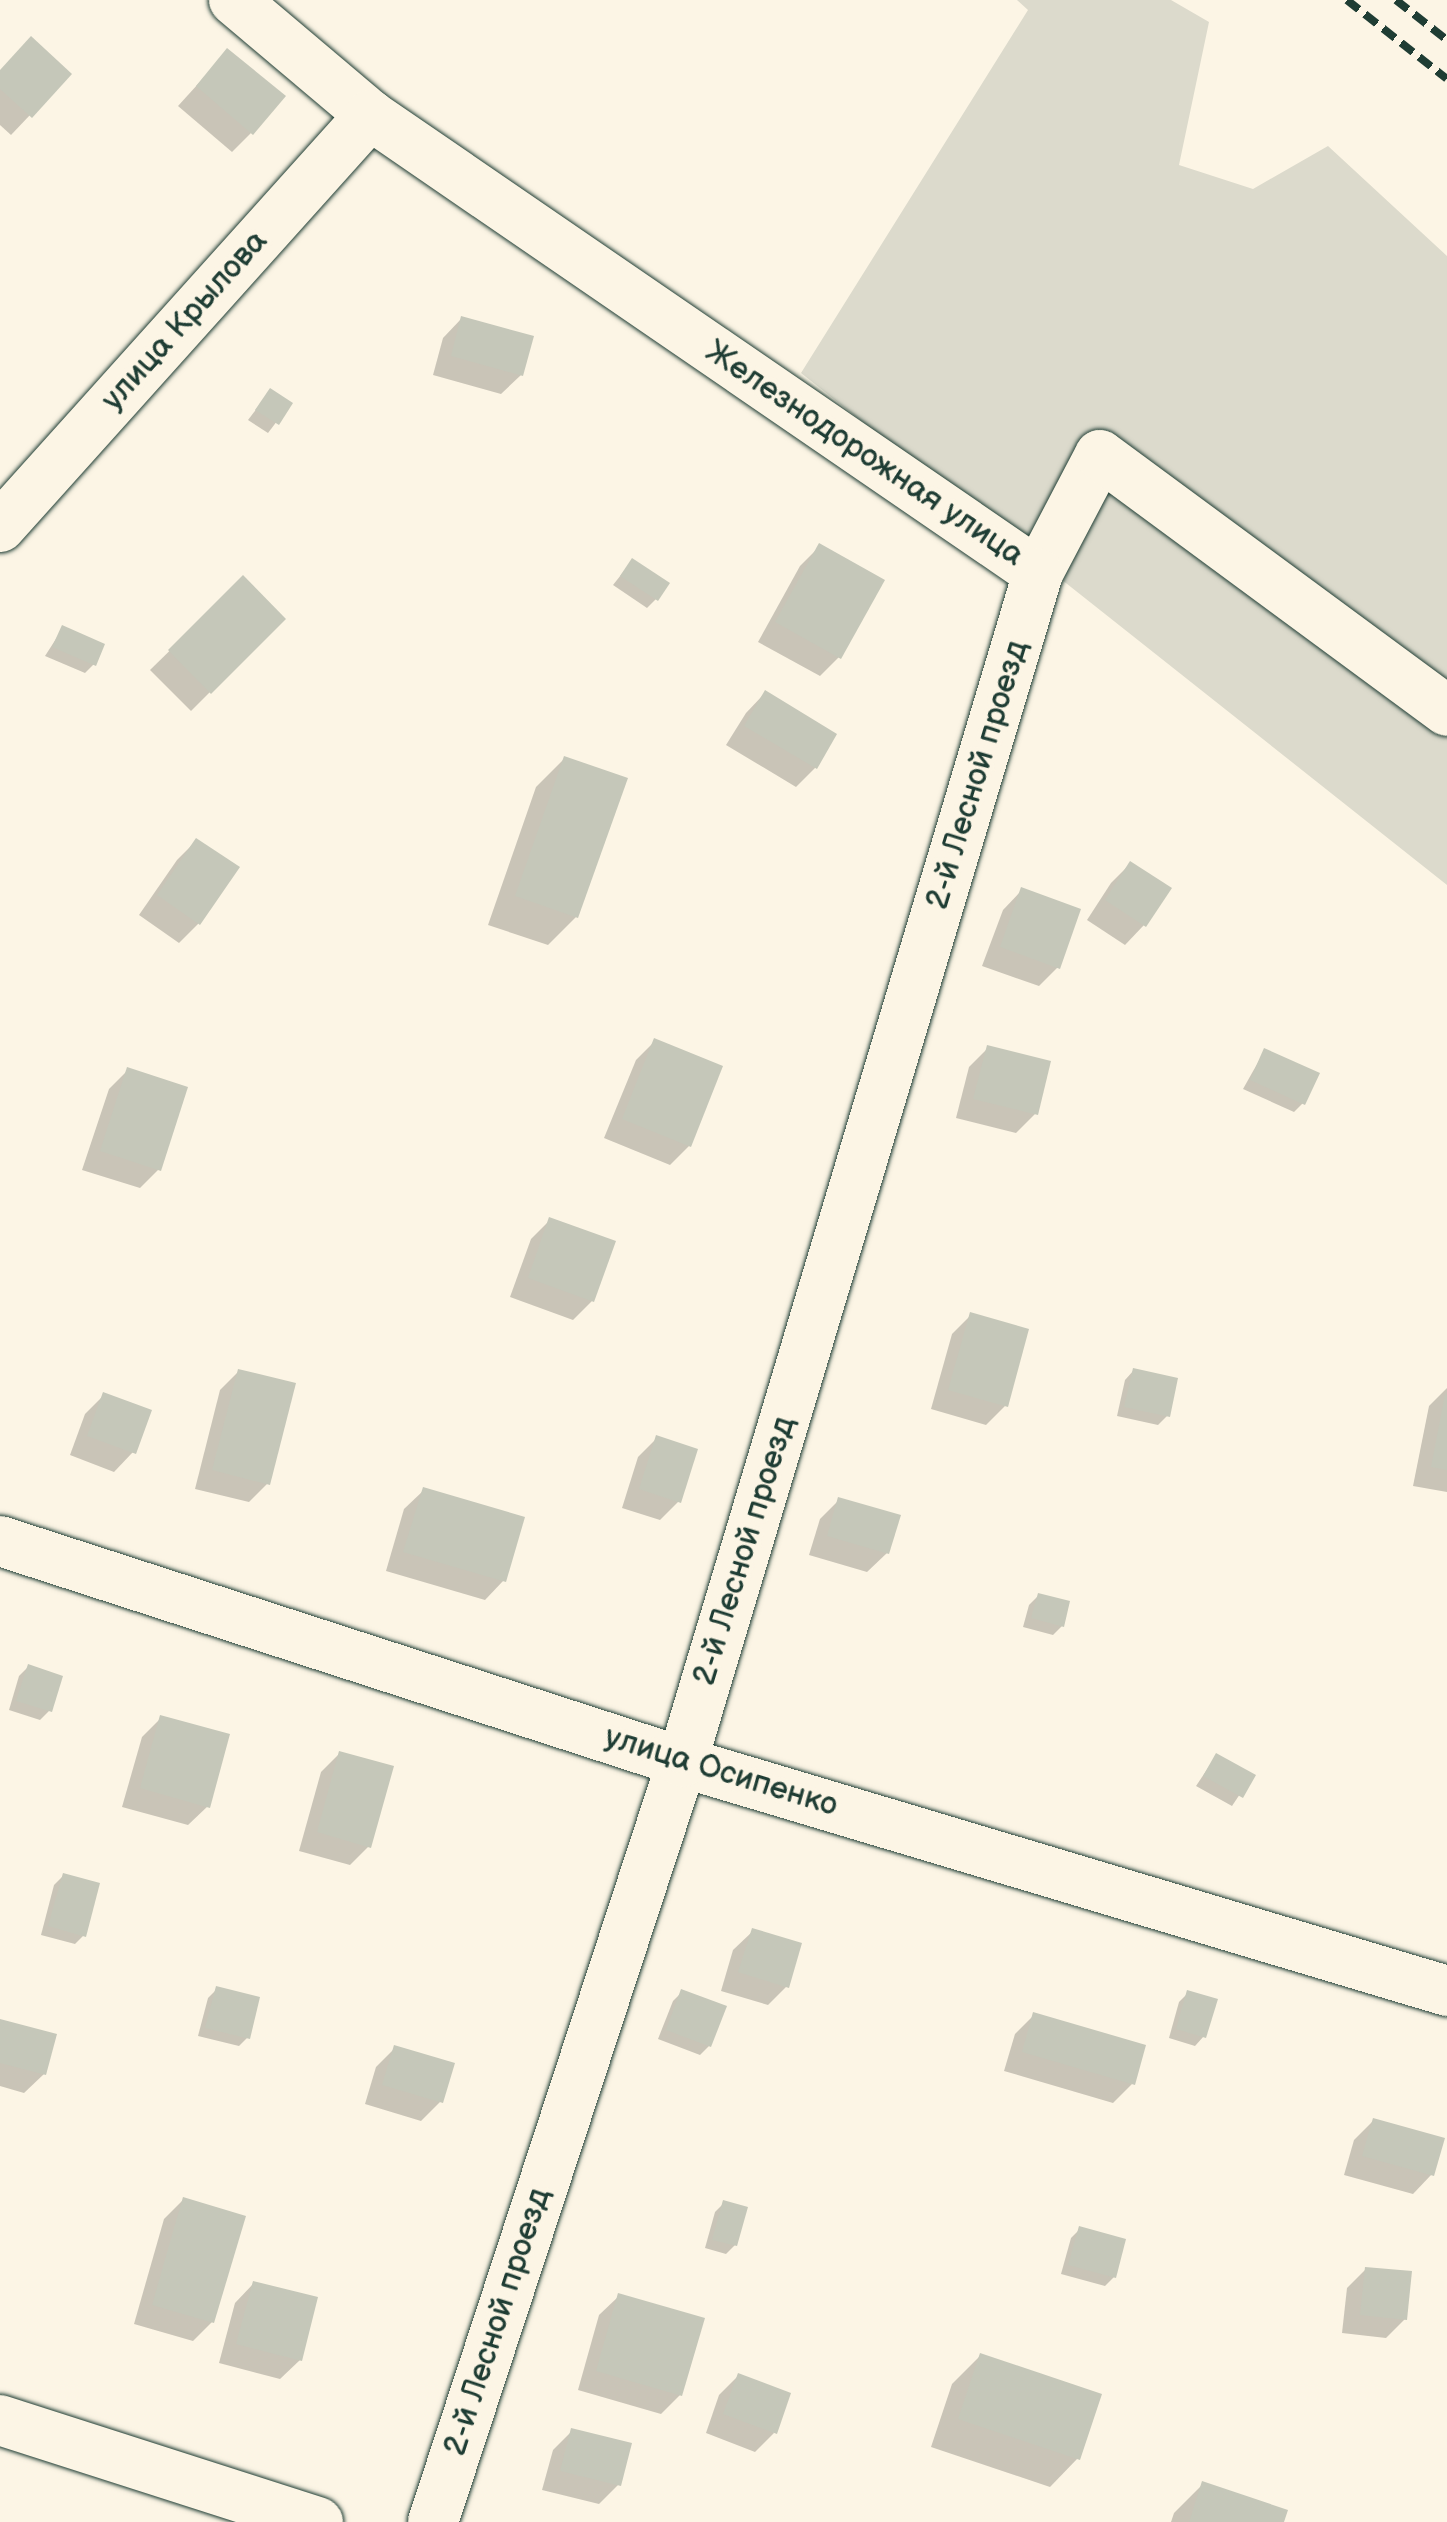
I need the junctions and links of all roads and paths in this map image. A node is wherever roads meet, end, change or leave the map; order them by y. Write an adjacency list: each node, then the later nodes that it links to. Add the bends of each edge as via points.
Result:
1 (234, 0): 2 (street, Железнодорожная улица)
2 (370, 116): 3 (street, улица Крылова); 4 (street, Железнодорожная улица)
3 (0, 527)
4 (1038, 574): 5 (street, Железнодорожная улица, via 1100,454); 7 (street, 2-й Лесной проезд)
5 (1447, 711)
6 (0, 1541): 7 (street, улица Осипенко)
7 (682, 1762): 8 (street, улица Осипенко); 11 (street, 2-й Лесной проезд)
8 (1447, 1991)
9 (0, 2420): 10 (street)
10 (318, 2522)
11 (433, 2522)

